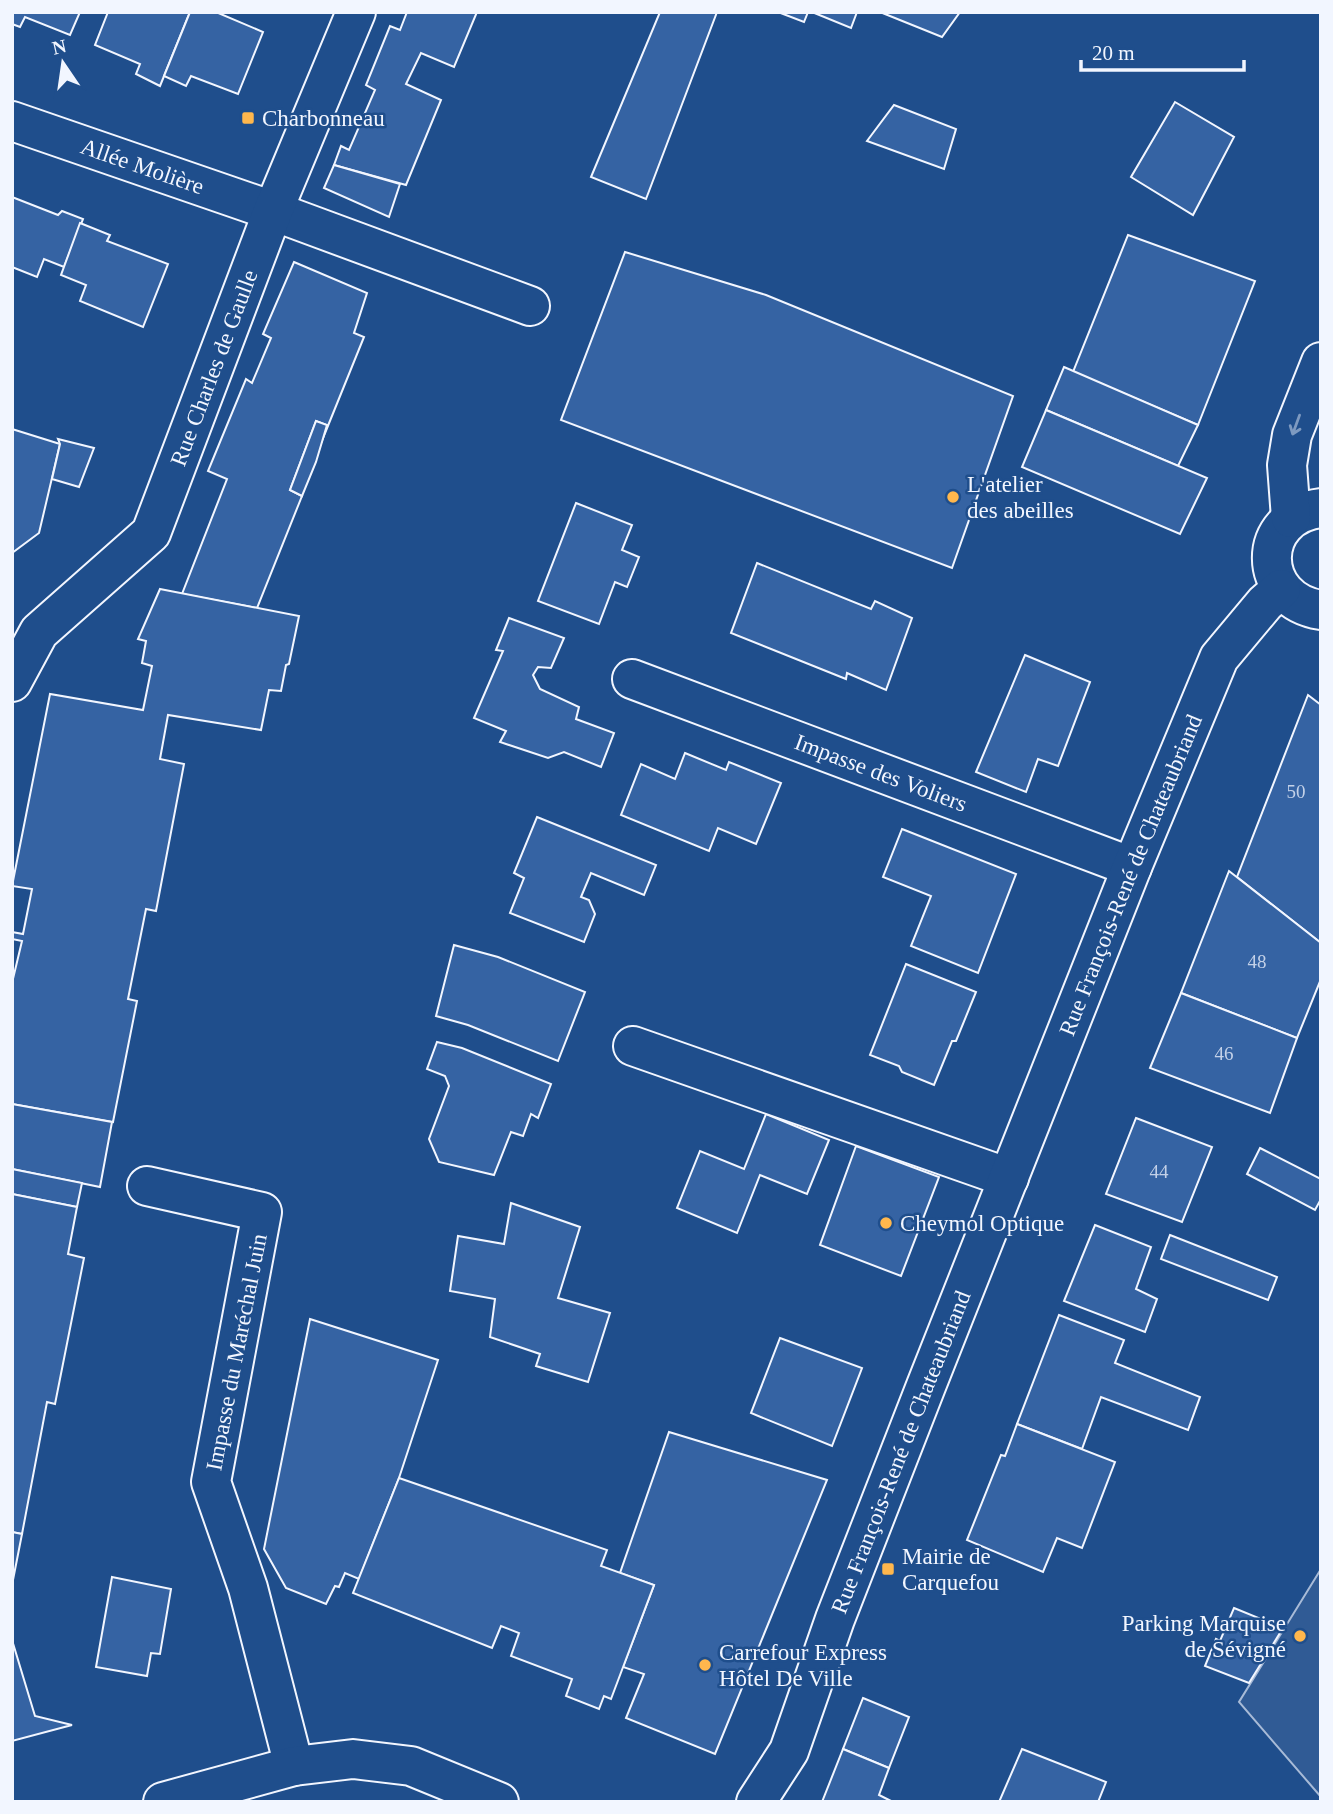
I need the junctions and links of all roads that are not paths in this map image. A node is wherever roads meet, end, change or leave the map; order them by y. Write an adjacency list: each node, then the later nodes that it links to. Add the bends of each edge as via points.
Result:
1 (356, 12): 3 (street, Rue Charles de Gaulle)
2 (12, 121): 3 (street, Allée Molière)
3 (273, 211): 4 (street, Allée Molière); 10 (street, Rue Charles de Gaulle, via 151,533 39,632)
4 (530, 306)
5 (1321, 362): 6 (street, one-way to 6, via 1292,435 1287,465)
6 (1306, 513): 7 (street, via 1280,530 1271,560)
7 (1281, 589): 8 (street, via 1308,608); 11 (street, Rue François-René de Chateaubriand, via 1219,658)
8 (1321, 610)
9 (632, 679): 11 (street, Impasse des Voliers)
10 (12, 682)
11 (1132, 867): 13 (street, Rue François-René de Chateaubriand)
12 (633, 1046): 13 (street)
13 (1009, 1178): 18 (street, Rue François-René de Chateaubriand, via 835,1619 789,1751)
14 (147, 1186): 15 (street, Impasse du Maréchal Juin, via 262,1212 211,1482 248,1587)
15 (293, 1766): 16 (street); 17 (street, via 353,1759 411,1766)
16 (163, 1802)
17 (499, 1802)
18 (756, 1802)

